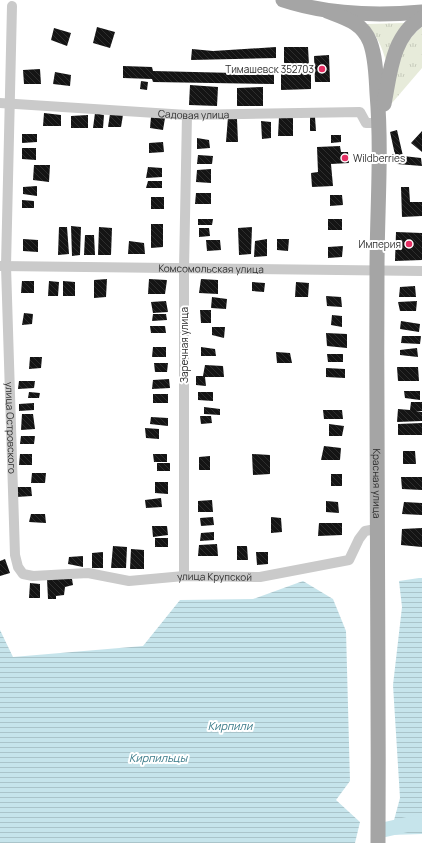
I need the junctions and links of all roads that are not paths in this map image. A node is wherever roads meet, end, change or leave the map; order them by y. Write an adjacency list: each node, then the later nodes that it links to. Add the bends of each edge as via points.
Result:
1 (283, 0): 3 (main road)
2 (12, 6): 6 (street, улица Островского)
3 (327, 11): 4 (main road, via 377,15); 8 (main road, via 356,23 364,30 374,58)
4 (422, 12)
5 (422, 18): 8 (main road, via 406,32 394,53)
6 (4, 103): 7 (street, Садовая улица); 9 (street, улица Островского)
7 (187, 115): 8 (street, Садовая улица, via 360,112 366,123); 10 (street, Заречная улица)
8 (380, 123): 11 (main road, Красная улица)
9 (3, 266): 10 (street, Комсомольская улица); 14 (street, улица Островского, via 15,555 20,571)
10 (184, 269): 11 (street, Комсомольская улица); 15 (street, Заречная улица)
11 (377, 271): 12 (street, Комсомольская улица); 13 (main road, Красная улица)
12 (422, 271)
13 (376, 529): 15 (street, улица Крупской, via 365,531 353,555 343,562 260,577); 16 (main road, Красная улица)
14 (33, 576): 15 (street, улица Крупской, via 88,573 129,581)
15 (184, 576)
16 (378, 843)

